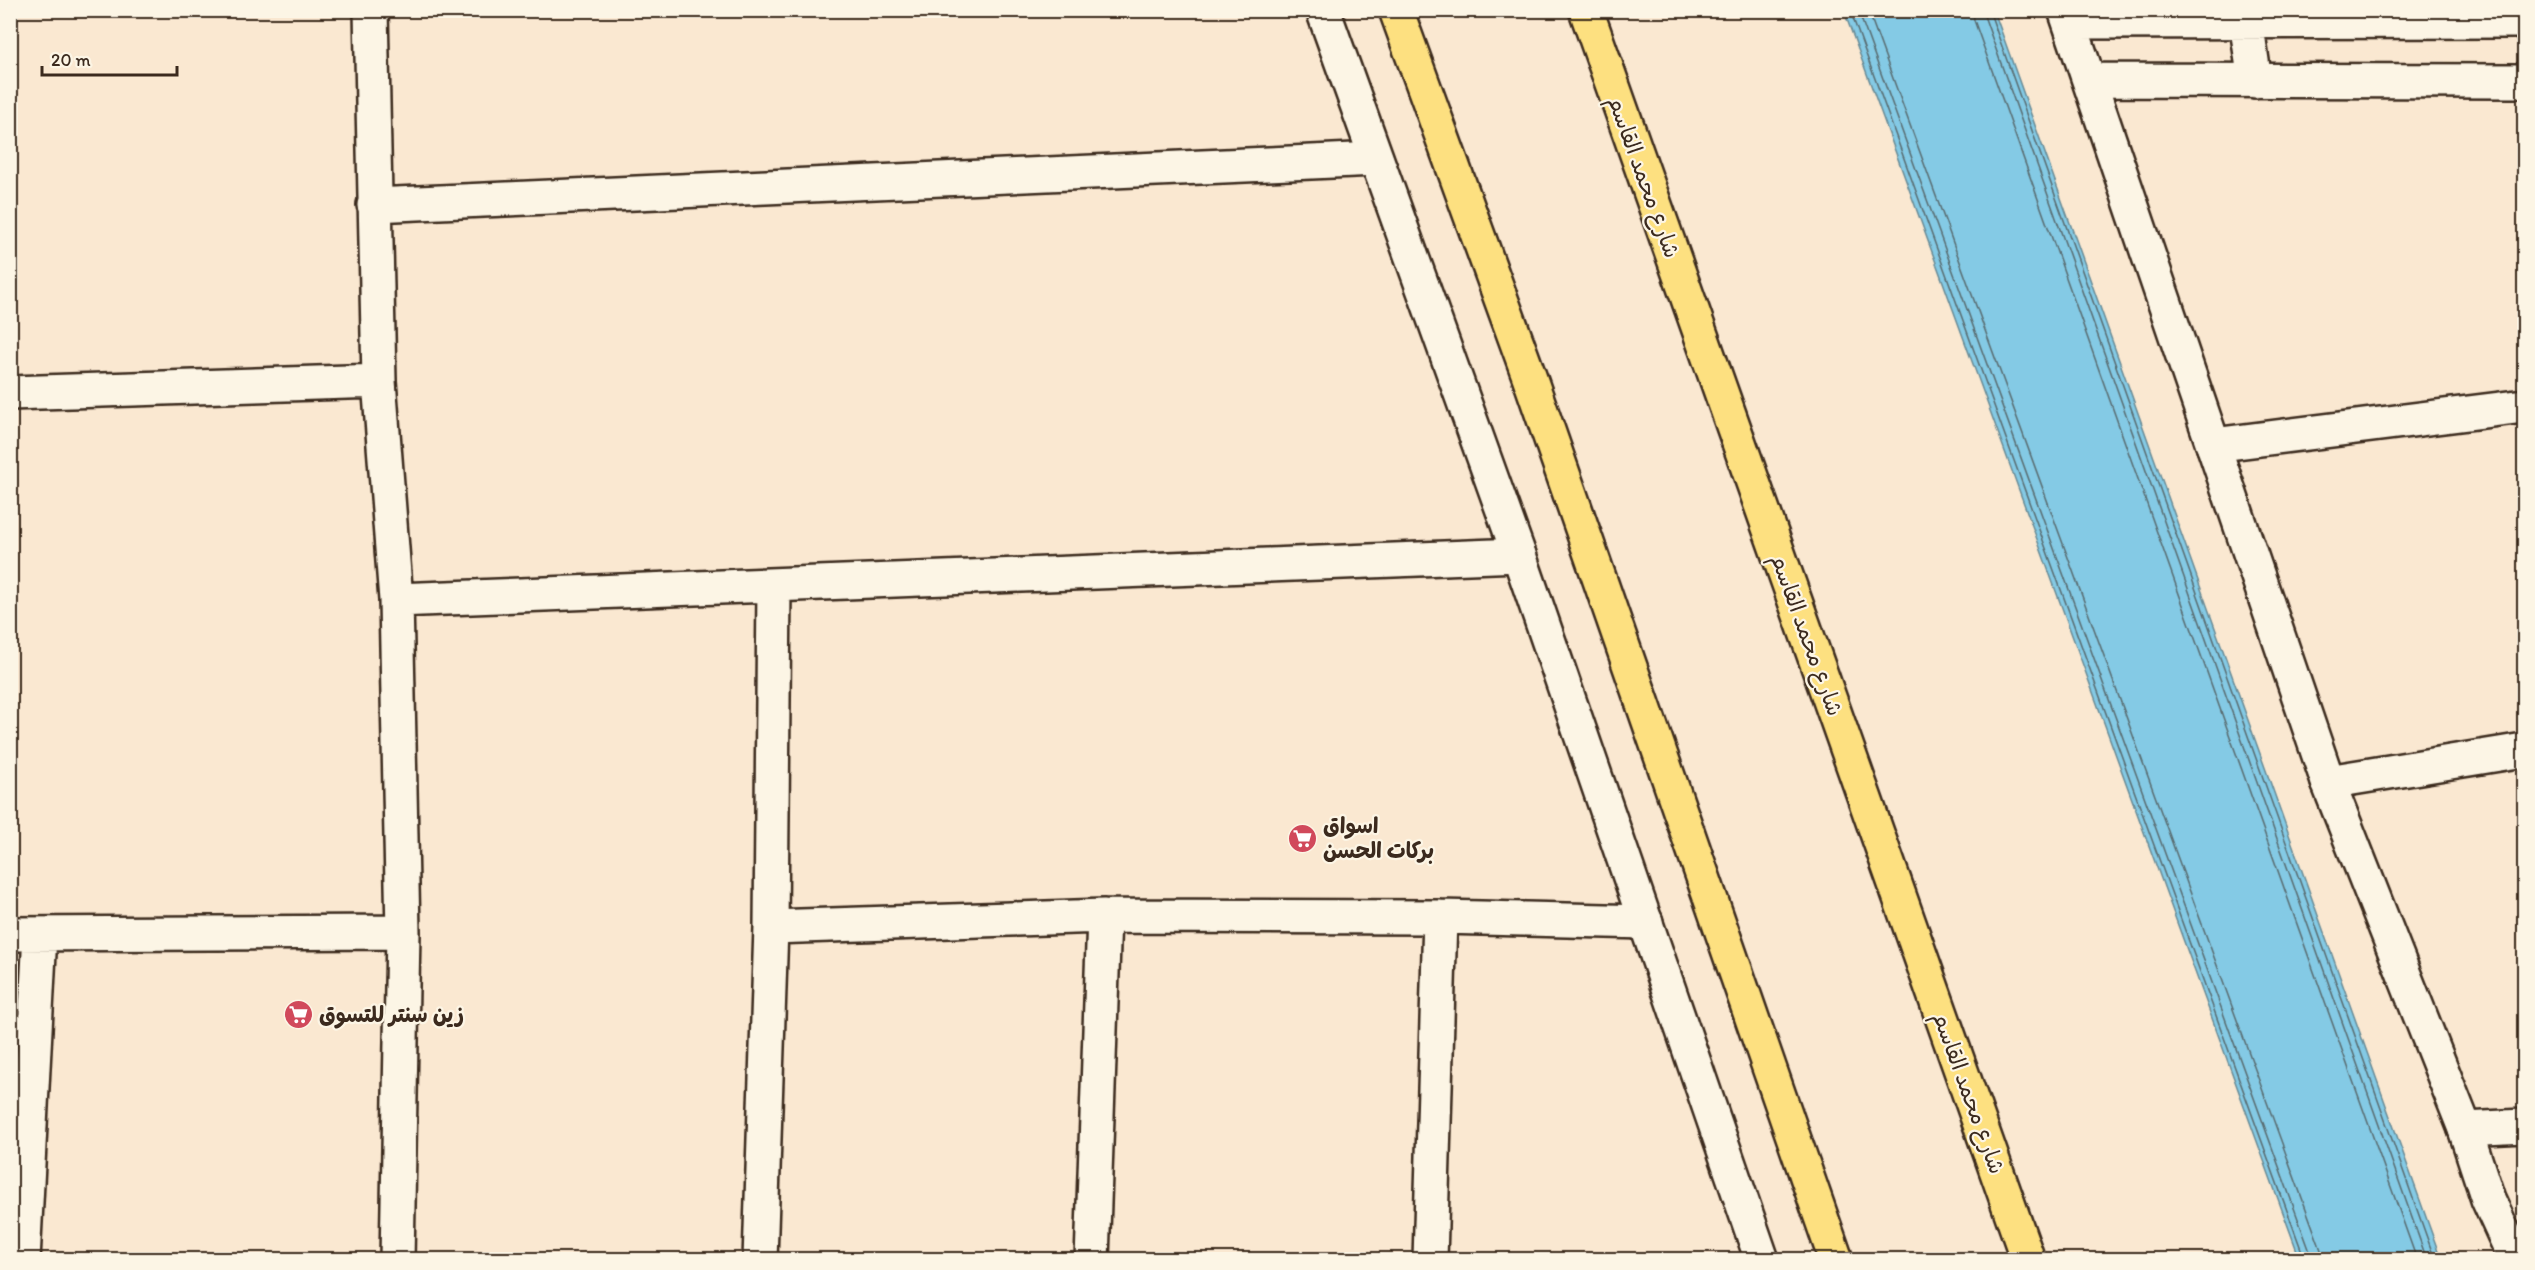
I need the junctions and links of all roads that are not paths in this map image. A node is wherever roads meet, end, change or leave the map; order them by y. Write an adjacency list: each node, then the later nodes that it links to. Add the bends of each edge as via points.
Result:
1 (371, 10): 12 (street)
2 (1323, 10): 11 (street)
3 (1396, 10): 36 (main road, via 1529,376)
4 (1586, 10): 37 (main road, شارع محمد القاسم)
5 (2067, 16): 6 (street); 8 (street)
6 (2246, 21): 7 (street); 9 (street)
7 (2524, 21)
8 (2091, 80): 9 (street); 16 (street)
9 (2255, 81): 10 (street)
10 (2524, 81)
11 (1376, 159): 12 (street); 17 (street)
12 (374, 205): 13 (street)
13 (379, 381): 14 (street); 19 (street)
14 (10, 393)
15 (2524, 406): 16 (street)
16 (2213, 445): 21 (street)
17 (1520, 555): 18 (street); 24 (street)
18 (774, 586): 19 (street); 25 (street)
19 (396, 600): 26 (street)
20 (2524, 750): 21 (street)
21 (2328, 782): 29 (street)
22 (1104, 916): 23 (street); 25 (street); 33 (street)
23 (1440, 917): 24 (street); 34 (street)
24 (1646, 922): 35 (street)
25 (771, 927): 32 (street)
26 (403, 932): 27 (street); 31 (street)
27 (25, 934): 30 (street)
28 (2524, 1126): 29 (street)
29 (2465, 1129): 38 (street, via 2488,1199)
30 (23, 1260)
31 (397, 1260)
32 (760, 1260)
33 (1092, 1260)
34 (1430, 1260)
35 (1762, 1260)
36 (1836, 1260)
37 (2028, 1260)
38 (2516, 1260)

